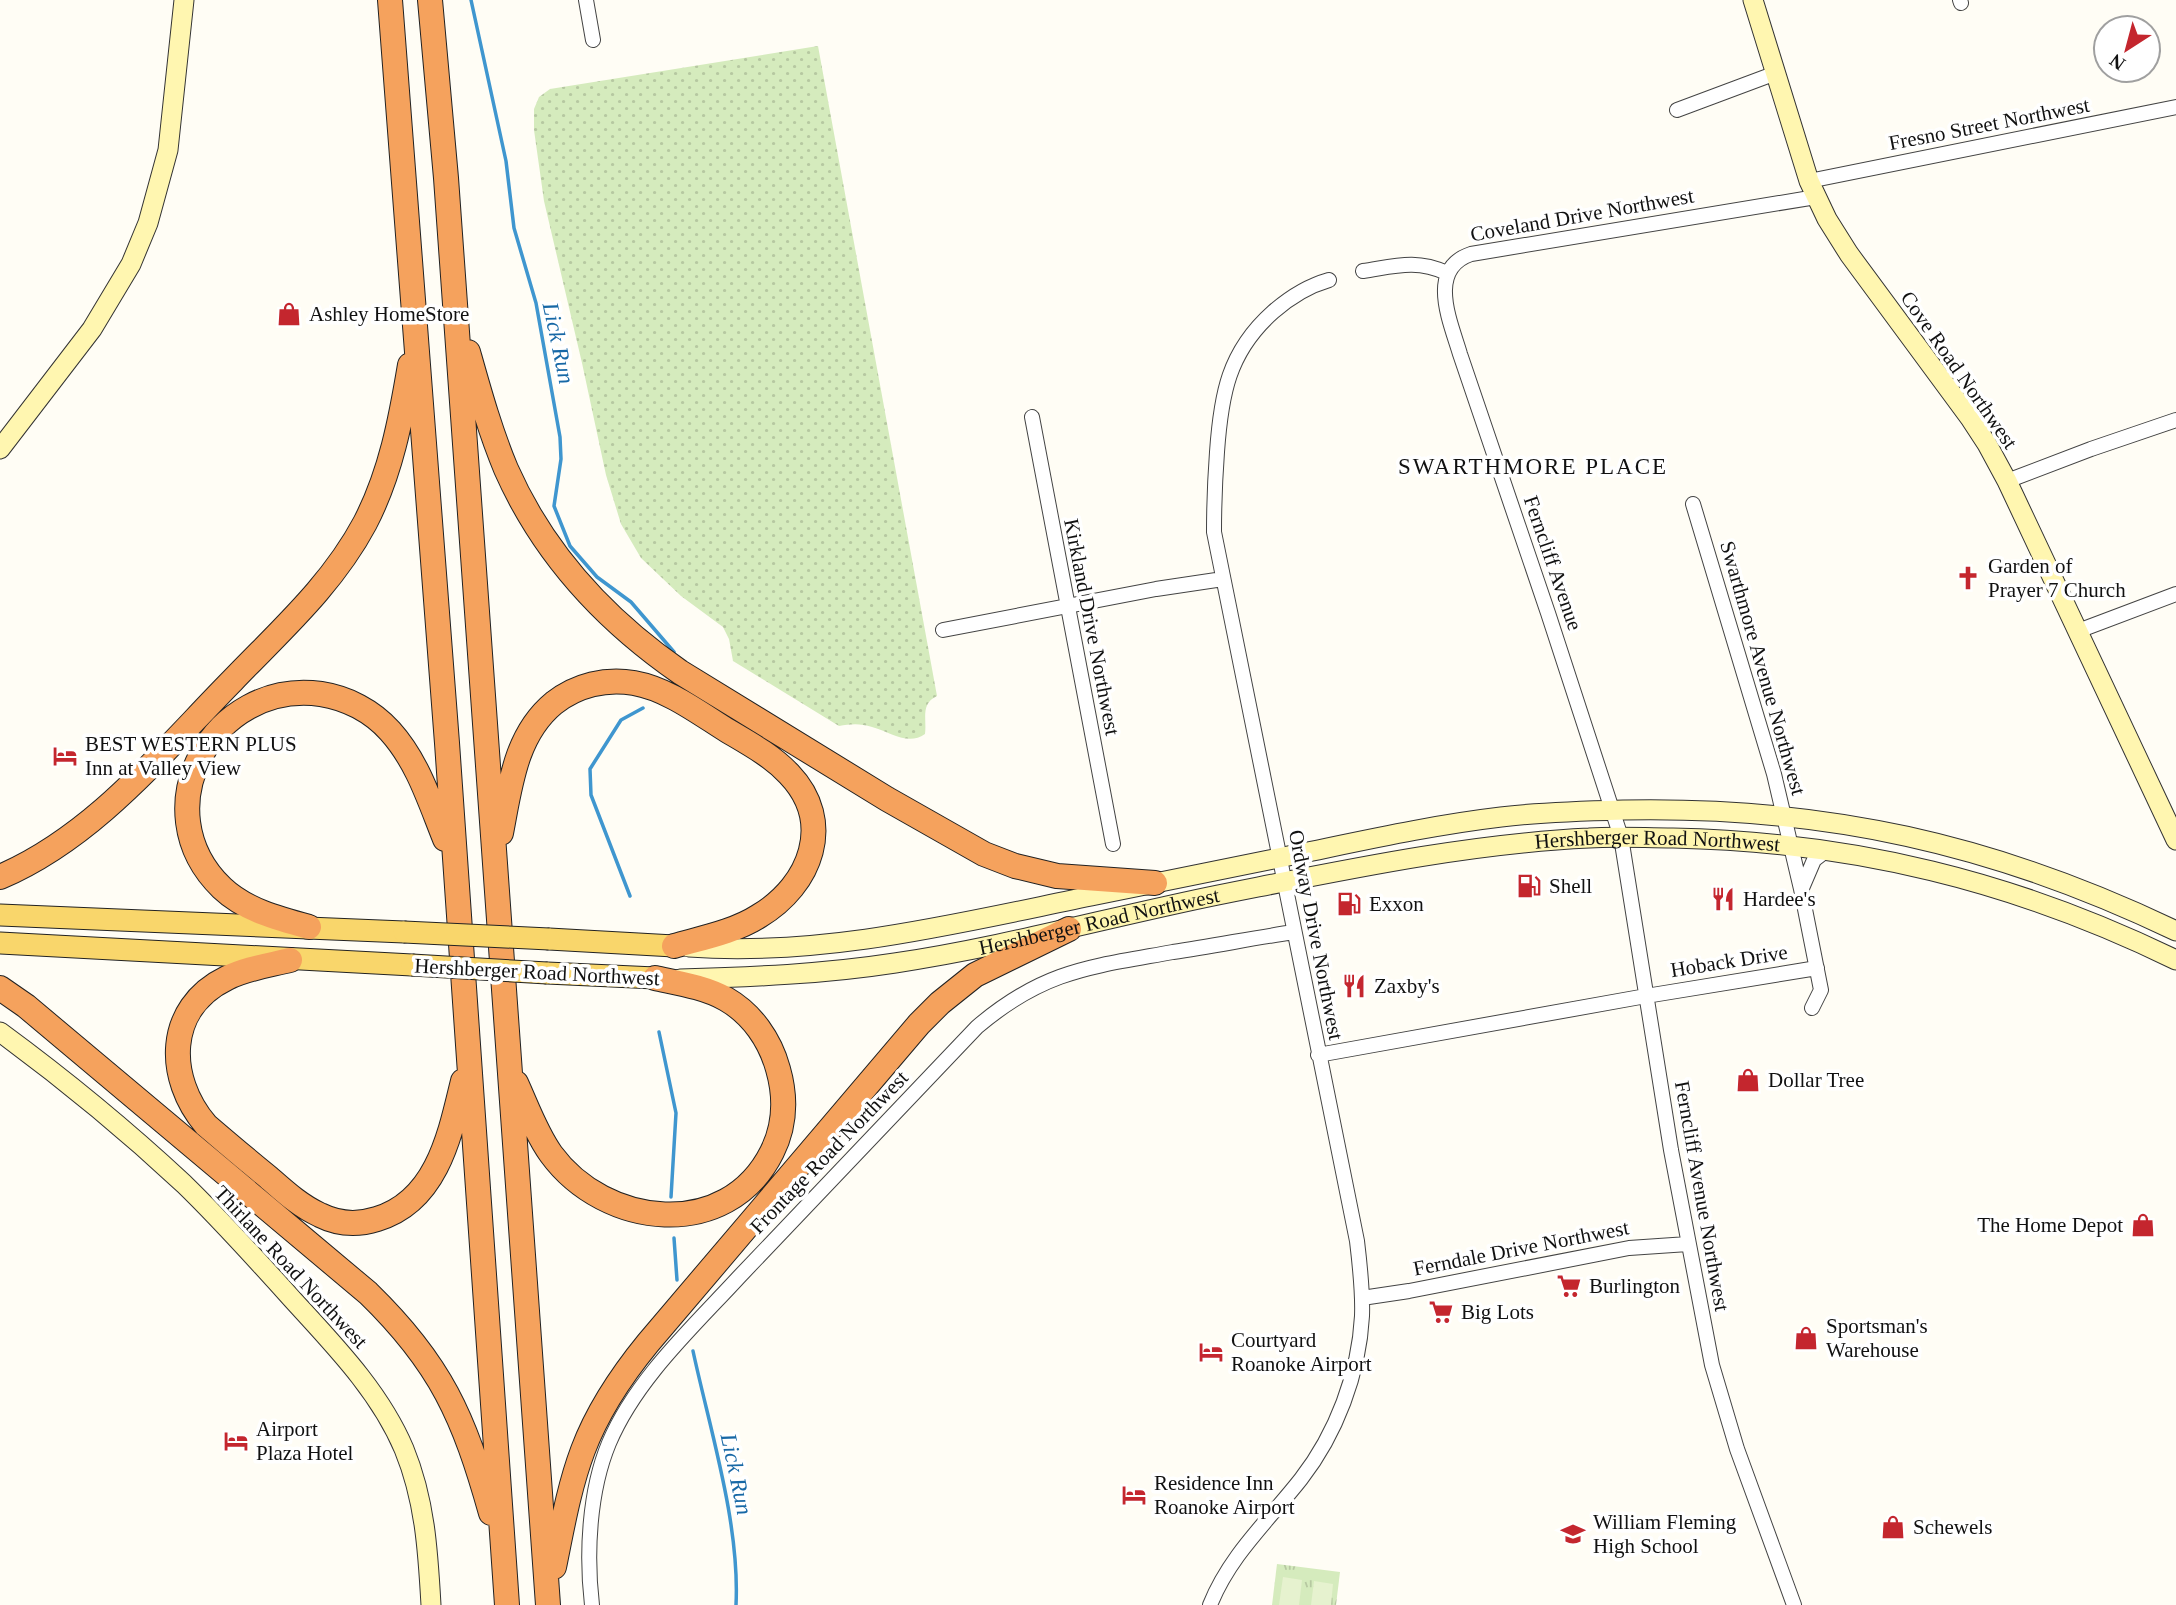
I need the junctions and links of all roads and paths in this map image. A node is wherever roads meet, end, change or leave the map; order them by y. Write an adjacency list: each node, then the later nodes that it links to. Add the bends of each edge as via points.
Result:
1 (184, 0): 18 (main road, via 168,150 135,254 92,329)
2 (390, 0): 15 (highway)
3 (430, 0): 14 (highway)
4 (586, 0): 6 (street)
5 (1754, 0): 7 (main road, Cove Road Northwest)
6 (593, 40)
7 (1776, 73): 9 (street); 10 (main road, Cove Road Northwest)
8 (2176, 107): 10 (street, Fresno Street Northwest)
9 (1677, 110)
10 (1812, 189): 12 (street, Coveland Drive Northwest, via 1471,254); 19 (main road, Cove Road Northwest, via 1849,254 1981,435)
11 (1363, 271): 12 (street, via 1411,263)
12 (1447, 273): 26 (street, Ferncliff Avenue, via 1446,303 1460,354)
13 (1329, 280): 21 (street, Ordway Drive Northwest, via 1300,292 1264,320 1242,348 1229,375 1220,410 1213,508)
14 (454, 300): 37 (highway); 39 (highway, via 494,436 522,501 562,563 631,636 728,702 984,854 1057,876)
15 (416, 327): 36 (highway); 38 (highway, via 388,468 365,522 329,579 97,816 46,855)
16 (1032, 417): 23 (street, Kirkland Drive Northwest)
17 (2176, 420): 19 (street)
18 (0, 449)
19 (2007, 481): 25 (main road, Cove Road Northwest)
20 (1693, 504): 28 (street, Swarthmore Avenue Northwest)
21 (1223, 579): 23 (street); 35 (street, Ordway Drive Northwest)
22 (2176, 594): 25 (street)
23 (1067, 606): 24 (street); 32 (street, Kirkland Drive Northwest)
24 (943, 630)
25 (2078, 631): 29 (main road, Cove Road Northwest)
26 (1605, 785): 27 (street, Ferncliff Avenue Northwest)
27 (1613, 810): 28 (main road, Hershberger Road Northwest); 30 (street, Ferncliff Avenue Northwest); 35 (main road, Hershberger Road Northwest, via 1476,820)
28 (1784, 817): 33 (street, Swarthmore Avenue Northwest); 43 (main road, Hershberger Road Northwest, via 1875,828 1996,858)
29 (2171, 819): 31 (main road, Cove Road Northwest)
30 (1621, 837): 33 (main road, Hershberger Road Northwest); 40 (main road, Hershberger Road Northwest, via 1472,849); 56 (street, Ferncliff Avenue Northwest)
31 (2176, 840)
32 (1113, 844)
33 (1790, 845): 34 (main road, Hershberger Road Northwest); 41 (street, Swarthmore Avenue Northwest)
34 (1827, 850): 41 (street, via 1815,860); 52 (main road, Hershberger Road Northwest, via 1928,868 1999,888)
35 (1280, 858): 39 (main road, Hershberger Road Northwest); 40 (street, Ordway Drive Northwest)
36 (454, 861): 45 (highway, via 414,764 376,717 345,700 310,692 279,695 247,707 212,737 194,770 188,804 193,839 210,873 235,898); 60 (highway)
37 (495, 865): 50 (highway, via 518,756 548,709 569,694 599,683 632,683 660,691 777,762 805,796 813,826 807,866 774,906 742,925); 61 (highway)
38 (0, 877)
39 (1155, 883): 50 (main road, Hershberger Road Northwest, via 861,939 773,947)
40 (1284, 883): 46 (main road, Hershberger Road Northwest); 48 (street, Ordway Drive Northwest)
41 (1801, 889): 53 (street, Swarthmore Avenue Northwest)
42 (2176, 912): 43 (main road, via 2159,916)
43 (2140, 913): 47 (main road, Hershberger Road Northwest)
44 (0, 915): 45 (main road, Hershberger Road Northwest)
45 (309, 927): 50 (main road, Hershberger Road Northwest, bridge)
46 (1069, 929): 54 (main road, Hershberger Road Northwest, via 829,972); 65 (highway, via 975,975 940,1003 648,1343 611,1393 583,1451)
47 (2176, 931)
48 (1294, 932): 59 (street, Ordway Drive Northwest); 68 (street, Frontage Road Northwest, via 1121,960 1059,976 1020,995 978,1027 709,1310 629,1406 599,1475 589,1535)
49 (0, 943): 51 (main road, Hershberger Road Northwest)
50 (674, 946)
51 (290, 960): 54 (main road, Hershberger Road Northwest, bridge); 60 (highway, via 227,978 202,997 184,1023 178,1070 188,1102 206,1125 309,1209 334,1220 360,1223 386,1216 410,1202 443,1153)
52 (2176, 960)
53 (1817, 968): 56 (street, Hoback Drive); 57 (street, Swarthmore Avenue Northwest, via 1821,990)
54 (655, 978): 61 (highway, via 724,997 759,1028 776,1059 784,1099 781,1129 767,1162 736,1195 704,1210 667,1215 633,1210 594,1194 551,1154)
55 (0, 988): 64 (highway, via 393,1317 431,1365 460,1417)
56 (1646, 996): 59 (street, Hoback Drive); 62 (street, Ferncliff Avenue Northwest)
57 (1812, 1008)
58 (0, 1032): 66 (main road, Thirlane Road Northwest, via 110,1118 187,1187 335,1346 368,1388 402,1446 418,1491 426,1529)
59 (1318, 1055): 63 (street, Ordway Drive Northwest, via 1357,1241)
60 (468, 1057): 64 (highway)
61 (509, 1066): 65 (highway)
62 (1688, 1244): 63 (street, Ferndale Drive Northwest, via 1647,1245); 70 (street, Ferncliff Avenue Northwest, via 1722,1403)
63 (1362, 1298): 69 (street, Ordway Drive Northwest, via 1352,1374 1329,1434 1300,1479 1249,1538)
64 (503, 1558): 67 (highway)
65 (548, 1600)
66 (431, 1605)
67 (507, 1605)
68 (592, 1605)
69 (1210, 1605)
70 (1794, 1605)

